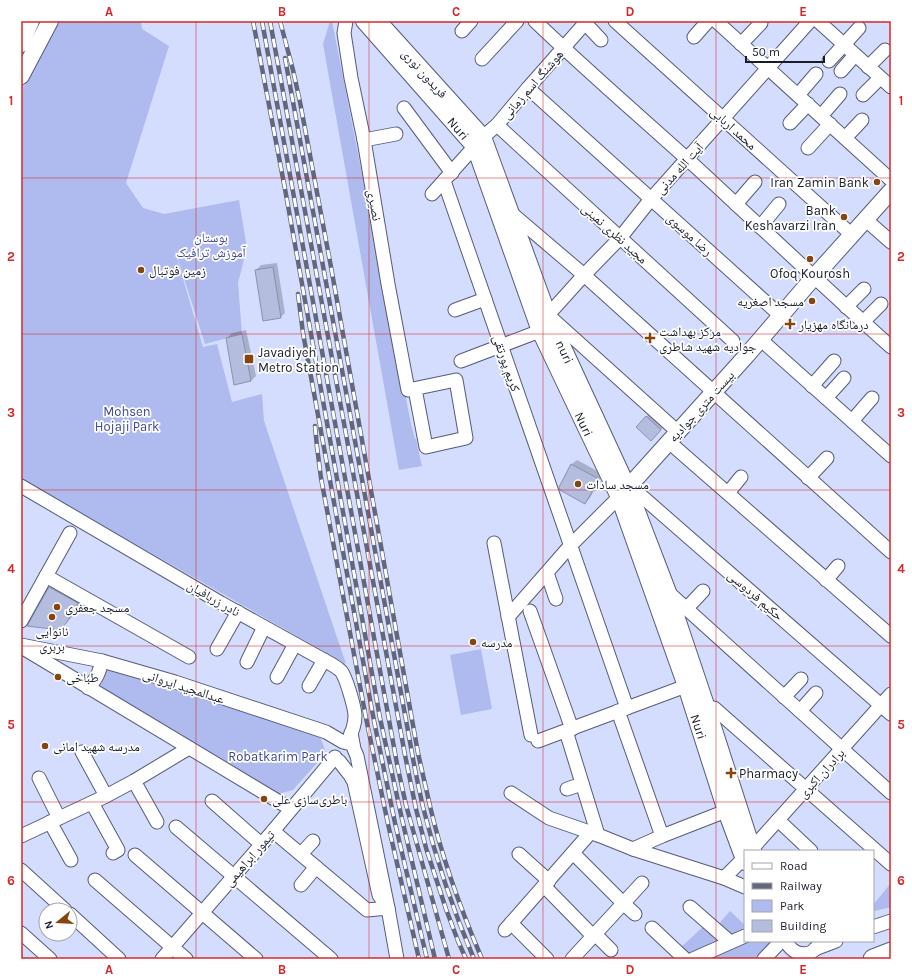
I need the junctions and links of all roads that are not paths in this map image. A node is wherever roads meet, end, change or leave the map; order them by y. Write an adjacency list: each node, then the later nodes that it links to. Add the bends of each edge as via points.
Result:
1 (31, 21): 20 (main road)
2 (50, 21): 32 (main road)
3 (346, 21): 48 (street, نصیری, via 344,33)
4 (364, 21): 49 (main road, Nuri)
5 (378, 21): 49 (main road, فریدون نوری)
6 (471, 21): 17 (street)
7 (517, 21): 26 (street)
8 (535, 21): 23 (street)
9 (615, 21): 41 (street, محمد اربابی)
10 (708, 21): 18 (street)
11 (810, 21): 29 (street, آیت‌ الله مدنی)
12 (818, 21): 22 (street)
13 (586, 22): 19 (street); 23 (street, هوشنگ اسم زمانی)
14 (721, 22): 21 (street)
15 (761, 23): 21 (street)
16 (859, 28): 22 (street)
17 (462, 31)
18 (694, 37)
19 (601, 40)
20 (21, 44)
21 (741, 44): 29 (street)
22 (844, 44): 25 (street); 27 (street)
23 (563, 48): 35 (street, هوشنگ اسم زمانی); 51 (street)
24 (885, 50): 28 (street)
25 (856, 55): 28 (street); 30 (street)
26 (482, 59)
27 (829, 60)
28 (868, 67): 33 (street)
29 (768, 68): 37 (street); 41 (street, آیت‌ الله مدنی)
30 (841, 71)
31 (816, 74): 37 (street)
32 (21, 76)
33 (880, 78): 34 (street); 38 (street)
34 (891, 87)
35 (528, 88): 45 (street, هوشنگ اسم زمانی); 57 (street, رضا موسوی)
36 (840, 94): 42 (street)
37 (798, 95): 39 (street)
38 (863, 95)
39 (808, 104): 42 (street); 44 (street)
40 (404, 108): 52 (street, کریم پورتقی)
41 (723, 118): 51 (street, آیت‌ الله مدنی); 63 (street, محمد اربابی)
42 (825, 120): 47 (street); 50 (street)
43 (862, 120): 47 (street)
44 (790, 123)
45 (497, 125): 49 (street, هوشنگ اسم زمانی); 64 (street, مجید نظری نمینی)
46 (396, 134): 48 (street)
47 (845, 138): 53 (street)
48 (364, 140): 85 (street, نصیری, via 388,284)
49 (479, 142): 52 (street, هوشنگ اسم زمانی); 60 (main road, فریدون نوری); 76 (main road, Nuri)
50 (808, 148)
51 (687, 159): 57 (street, آیت‌ الله مدنی); 58 (street)
52 (448, 177): 56 (street, هوشنگ اسم زمانی); 69 (street, کریم پورتقی)
53 (891, 180)
54 (755, 182): 58 (street)
55 (891, 191): 61 (main road, بیست متری جوادیه)
56 (432, 194)
57 (651, 199): 64 (street, آیت‌ الله مدنی); 74 (street, رضا موسوی)
58 (736, 204): 62 (street)
59 (779, 204): 62 (street)
60 (510, 212): 66 (street); 73 (main road, nuri)
61 (866, 220): 63 (main road, بیست متری جوادیه); 65 (street)
62 (760, 227): 67 (street)
63 (852, 235): 67 (main road, بیست متری جوادیه)
64 (620, 238): 66 (street, آیت‌ الله مدنی); 78 (street, مجید نظری نمینی)
65 (891, 242)
66 (584, 275): 73 (street, آیت‌ الله مدنی); 86 (street)
67 (814, 277): 71 (street); 74 (main road, بیست متری جوادیه)
68 (864, 289): 71 (street)
69 (485, 299): 72 (street); 80 (street, کریم پورتقی)
70 (881, 304): 75 (street)
71 (846, 307): 75 (street)
72 (455, 310)
73 (548, 316): 90 (street); 96 (main road, nuri)
74 (781, 316): 77 (main road, بیست متری جوادیه)
75 (863, 322): 79 (street)
76 (540, 331): 80 (street); 96 (main road, Nuri)
77 (760, 339): 84 (street); 86 (main road, بیست متری جوادیه)
78 (733, 341)
79 (889, 342)
80 (501, 346): 81 (street); 100 (street, کریم پورتقی)
81 (461, 361)
82 (834, 361): 84 (street)
83 (844, 378): 87 (street)
84 (812, 386): 87 (street)
85 (412, 389): 85 (street, نصیری, via 426,447 466,438 456,380)
86 (713, 392): 90 (main road, بیست متری جوادیه); 94 (street)
87 (826, 398): 89 (street)
88 (872, 398): 89 (street)
89 (852, 421): 91 (street)
90 (673, 437): 96 (main road, بیست متری جوادیه); 97 (street)
91 (891, 456)
92 (827, 458): 94 (street)
93 (742, 477): 97 (street)
94 (808, 478): 101 (street)
95 (21, 486): 111 (street, نادر زربافیان)
96 (626, 490): 100 (street, بیست متری جوادیه); 107 (main road, Nuri); 125 (main road, Nuri); 132 (street, حکیم فردوسی)
97 (728, 493): 105 (street)
98 (70, 533): 104 (street)
99 (494, 543): 112 (street)
100 (570, 546): 103 (street, بیست متری جوادیه); 133 (street, کریم پورتقی)
101 (891, 552)
102 (838, 566): 105 (street)
103 (547, 573): 108 (street); 112 (street, بیست متری جوادیه)
104 (46, 576): 113 (street); 119 (street)
105 (826, 580): 115 (street)
106 (703, 591): 109 (street)
107 (668, 592): 109 (street); 125 (main road, Nuri)
108 (556, 599)
109 (686, 609): 130 (street, via 750,672)
110 (530, 611): 135 (street)
111 (238, 612): 114 (street, نادر زربافیان); 117 (street)
112 (508, 617): 135 (street, via 535,738)
113 (21, 622)
114 (264, 627): 116 (street, نادر زربافیان); 122 (street)
115 (890, 634)
116 (295, 644): 121 (street, نادر زربافیان); 123 (street)
117 (217, 649)
118 (23, 651): 120 (street, عبدالمجید ایروانی); 127 (street, عبدالمجید ایروانی)
119 (189, 657)
120 (102, 660): 127 (street, via 96,680); 136 (street, عبدالمجید ایروانی, via 326,732)
121 (324, 660): 126 (street); 136 (street, نادر زربافیان, via 341,671 349,689 355,715)
122 (247, 662)
123 (277, 677)
124 (801, 679): 130 (street)
125 (692, 684): 133 (street); 151 (main road, Nuri)
126 (309, 686)
127 (88, 688): 137 (street, عبدالمجید ایروانی)
128 (816, 693): 134 (street)
129 (891, 694): 132 (street, برادران اکبری)
130 (784, 697): 134 (street)
131 (714, 708): 145 (street)
132 (886, 709): 138 (street, برادران اکبری)
133 (623, 710): 135 (street); 160 (street, کریم پورتقی)
134 (800, 712): 138 (street)
135 (569, 730): 143 (street)
136 (349, 742): 140 (street, تیمور ابراهیمی, via 337,745 334,754); 187 (street, نادر زربافیان, via 357,756)
137 (189, 748): 142 (street); 152 (street, عبدالمجید ایروانی)
138 (842, 749): 145 (street, برادران اکبری); 147 (street)
139 (82, 752): 148 (street)
140 (337, 759): 152 (street, تیمور ابراهیمی); 187 (street, نادر زربافیان, via 354,782 379,895)
141 (39, 778): 153 (street)
142 (134, 781): 148 (street); 155 (street)
143 (582, 784): 144 (street); 158 (street)
144 (567, 789)
145 (806, 789): 154 (street, برادران اکبری); 174 (street)
146 (511, 793): 158 (street, via 549,818)
147 (891, 793)
148 (106, 796): 150 (street)
149 (212, 801): 162 (street)
150 (92, 803): 153 (street); 167 (street)
151 (732, 808): 160 (street); 164 (main road, Nuri)
152 (291, 809): 157 (street, تیمور ابراهیمی)
153 (55, 820): 159 (street); 173 (street)
154 (778, 820): 165 (street, برادران اکبری); 166 (street)
155 (157, 822)
156 (176, 828): 177 (street)
157 (273, 831): 162 (street, تیمور ابراهیمی); 169 (street)
158 (594, 834): 163 (street); 168 (street)
159 (21, 836)
160 (662, 836): 163 (street)
161 (313, 841): 169 (street)
162 (261, 844): 177 (street, تیمور ابراهیمی)
163 (633, 849): 178 (street)
164 (746, 850)
165 (752, 850)
166 (809, 850)
167 (116, 852)
168 (573, 853): 180 (street); 185 (street)
169 (301, 854): 175 (street)
170 (519, 854): 180 (street)
171 (135, 856): 188 (street)
172 (744, 859): 178 (street, برادران اکبری)
173 (71, 860)
174 (891, 864)
175 (316, 867): 182 (street); 187 (street, via 367,910)
176 (21, 870): 184 (street)
177 (233, 876): 188 (street, تیمور ابراهیمی); 212 (street)
178 (724, 878): 183 (street)
179 (95, 880): 203 (street)
180 (546, 883): 197 (street); 214 (street, via 508,926)
181 (642, 883): 185 (street)
182 (301, 884)
183 (744, 887)
184 (56, 902)
185 (623, 903): 189 (street); 197 (street)
186 (690, 907): 199 (street)
187 (388, 908): 213 (street, نادر زربافیان)
188 (202, 913): 203 (street, تیمور ابراهیمی); 211 (street)
189 (635, 914)
190 (891, 918): 192 (street)
191 (78, 921): 208 (street)
192 (874, 921)
193 (891, 921): 195 (street)
194 (652, 928): 216 (street)
195 (874, 928)
196 (21, 934): 207 (street)
197 (594, 935): 205 (street); 215 (street)
198 (744, 936): 199 (street)
199 (730, 942): 217 (street)
200 (780, 942): 218 (street)
201 (786, 942): 204 (street, via 799,954)
202 (833, 942): 204 (street)
203 (172, 948): 209 (street, تیمور ابراهیمی); 210 (street)
204 (813, 948): 219 (street)
205 (611, 950)
206 (891, 952): 220 (highway)
207 (50, 959)
208 (119, 959)
209 (162, 959)
210 (186, 959)
211 (256, 959)
212 (331, 959)
213 (397, 959)
214 (547, 959)
215 (572, 959)
216 (685, 959)
217 (693, 959)
218 (764, 959)
219 (791, 959)
220 (873, 959)

